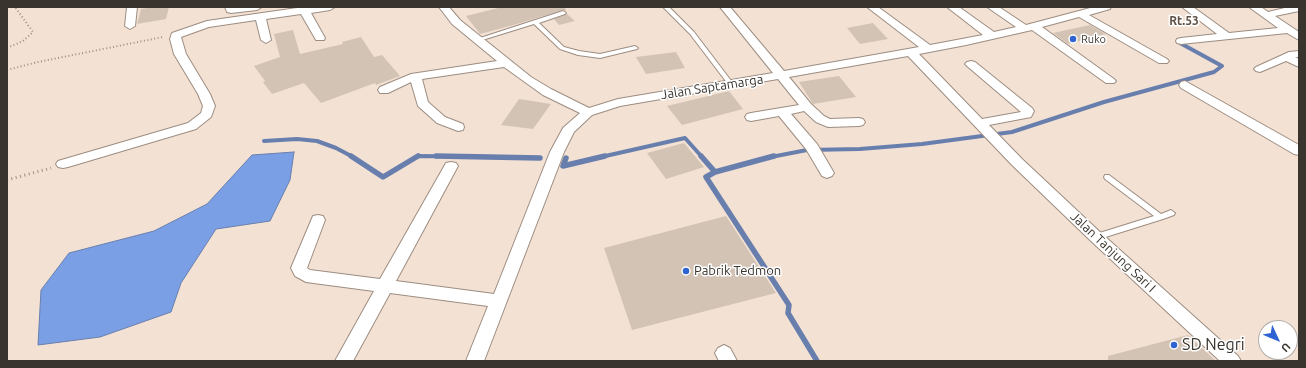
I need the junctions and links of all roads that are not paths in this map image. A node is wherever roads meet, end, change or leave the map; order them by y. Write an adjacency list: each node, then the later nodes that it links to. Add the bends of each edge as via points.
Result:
1 (132, 7): 20 (street)
2 (330, 7): 14 (street)
3 (444, 7): 28 (street, via 456,22)
4 (666, 7): 43 (lane, via 692,33)
5 (725, 7): 40 (street)
6 (872, 7): 31 (street)
7 (952, 7): 23 (street)
8 (992, 7): 21 (street)
9 (1106, 7): 17 (street, Jalan Saptamarga)
10 (1187, 7): 24 (street)
11 (1254, 7): 18 (street)
12 (1299, 8): 18 (street)
13 (230, 9): 15 (street)
14 (304, 10): 15 (street); 25 (street)
15 (259, 12): 27 (street); 54 (street, via 206,24 176,36 180,54 209,106 207,114 201,120 192,126)
16 (563, 13): 19 (lane)
17 (1081, 14): 21 (street, Jalan Saptamarga); 35 (street)
18 (1266, 15): 22 (street)
19 (535, 22): 28 (lane); 30 (lane, via 562,48 570,51 600,56)
20 (130, 26)
21 (1029, 27): 23 (street, Jalan Saptamarga); 42 (street)
22 (1289, 30): 24 (street); 26 (street)
23 (992, 36): 31 (street, Jalan Saptamarga)
24 (1226, 36): 29 (street)
25 (320, 38)
26 (1299, 38)
27 (266, 40)
28 (477, 40): 36 (street)
29 (1181, 41)
30 (634, 48)
31 (928, 49): 32 (street, Jalan Saptamarga)
32 (912, 52): 40 (street, Jalan Saptamarga); 52 (street, Jalan Tanjung Sari I)
33 (1299, 54): 34 (street)
34 (1286, 57): 38 (street); 39 (street)
35 (1163, 61)
36 (506, 63): 41 (street); 47 (street, via 538,87)
37 (971, 64): 52 (street, via 1028,111 1024,116)
38 (1299, 64)
39 (1260, 69)
40 (782, 75): 43 (street, Jalan Saptamarga); 46 (street)
41 (415, 76): 45 (street); 51 (street, via 422,103 441,120)
42 (1110, 81)
43 (730, 83): 47 (street, Jalan Saptamarga, via 618,102)
44 (1185, 86): 53 (street)
45 (384, 90)
46 (807, 107): 48 (street); 50 (street, via 824,122)
47 (588, 112): 63 (street, Jalan Saptamarga, via 568,130 557,152)
48 (783, 112): 49 (street); 56 (street, via 813,149)
49 (751, 117)
50 (859, 122)
51 (458, 127)
52 (988, 131): 61 (street, Jalan Tanjung Sari I)
53 (1299, 151)
54 (63, 164)
55 (451, 166): 62 (street)
56 (827, 173)
57 (1107, 177): 59 (lane)
58 (1171, 213): 59 (lane)
59 (1160, 216): 61 (lane)
60 (318, 220): 62 (street, via 299,268 303,274 309,277)
61 (1096, 237): 66 (street, Jalan Tanjung Sari I)
62 (384, 287): 63 (street); 64 (street)
63 (498, 301): 65 (street, Jalan Saptamarga)
64 (344, 361)
65 (475, 361)
66 (1232, 361)

